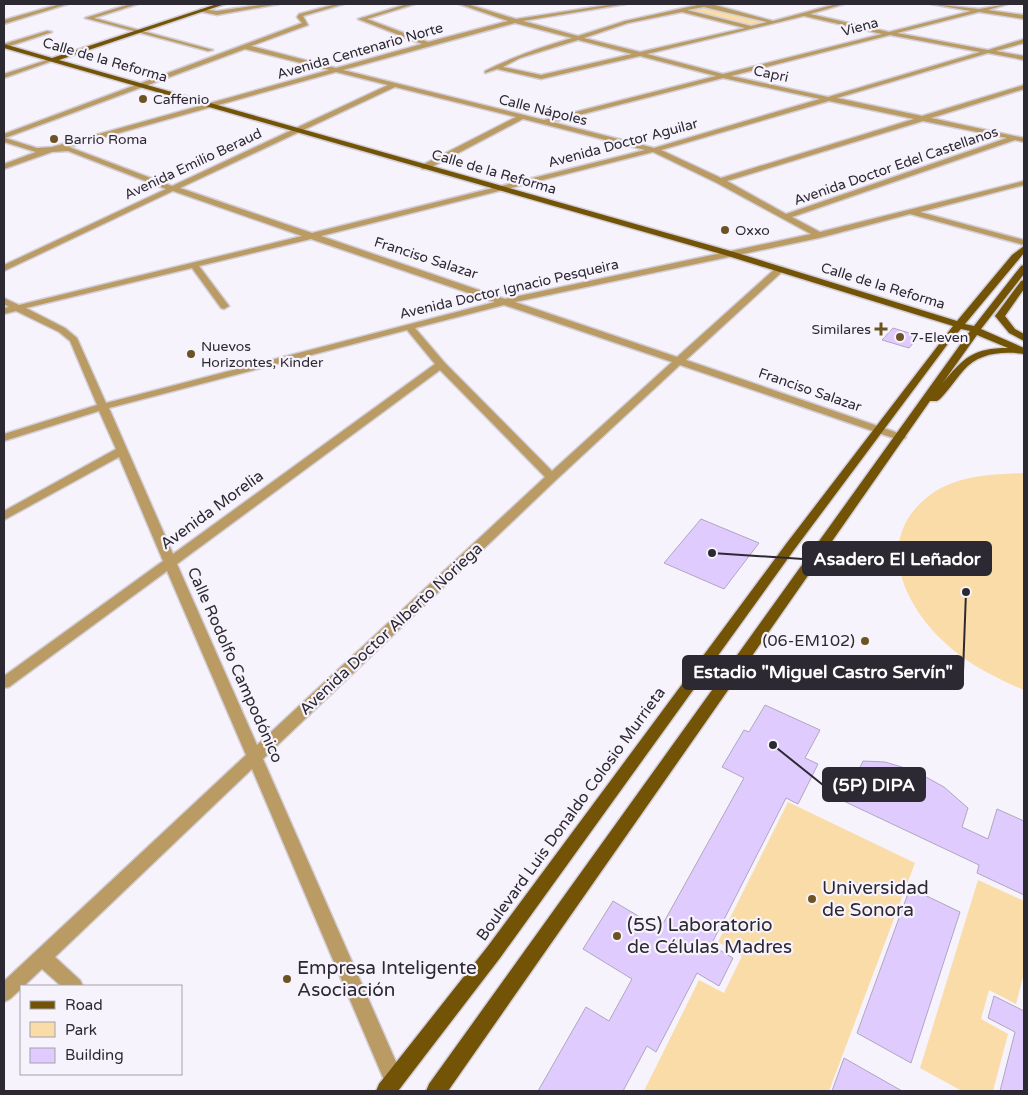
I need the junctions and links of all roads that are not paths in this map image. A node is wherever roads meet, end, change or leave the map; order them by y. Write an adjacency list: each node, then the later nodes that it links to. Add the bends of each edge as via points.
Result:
1 (65, 4): 25 (street)
2 (136, 4): 28 (street, via 88,18)
3 (222, 4): 19 (main road)
4 (260, 4): 15 (street)
5 (276, 4): 15 (street)
6 (337, 4): 35 (street, via 301,15 306,23)
7 (412, 4): 33 (street, via 360,19)
8 (462, 4): 24 (street, Capri)
9 (623, 4): 21 (street, Avenida Centenario Norte)
10 (706, 4): 18 (street); 26 (street)
11 (841, 4): 22 (street)
12 (934, 4): 20 (street)
13 (987, 4): 16 (street)
14 (1005, 4): 16 (street, Viena)
15 (267, 5): 19 (street, via 217,13)
16 (995, 6): 20 (street, Viena)
17 (568, 8): 21 (street)
18 (680, 10): 27 (street); 31 (street)
19 (201, 11): 28 (main road)
20 (980, 11): 23 (street); 30 (street, Viena)
21 (576, 12): 24 (street, Avenida Centenario Norte)
22 (803, 15): 26 (street); 30 (street)
23 (1024, 17)
24 (515, 21): 31 (street, Capri); 33 (street, Avenida Centenario Norte)
25 (4, 22)
26 (774, 22): 27 (street)
27 (752, 28): 38 (street)
28 (139, 31): 36 (street); 40 (main road)
29 (49, 32): 34 (street)
30 (886, 33): 37 (street); 47 (street, Viena)
31 (577, 37): 38 (street, Capri); 41 (street)
32 (1024, 41): 37 (street, Avenida Doctor Aguilar)
33 (430, 45): 43 (street, Avenida Centenario Norte)
34 (4, 46): 40 (main road, Calle de la Reforma)
35 (246, 47): 43 (street, Calle Nápoles); 50 (street)
36 (210, 50)
37 (987, 52): 39 (street); 53 (street, Avenida Doctor Aguilar)
38 (642, 54): 45 (street); 47 (street, Capri)
39 (1024, 58)
40 (52, 60): 46 (street); 50 (main road, Calle de la Reforma)
41 (504, 63): 42 (street); 45 (street)
42 (495, 67): 44 (street); 48 (street)
43 (338, 71): 51 (street, Calle Nápoles); 54 (street, Avenida Centenario Norte)
44 (486, 72)
45 (552, 74): 48 (street)
46 (4, 76)
47 (722, 76): 53 (street, Capri); 57 (street, Viena)
48 (541, 77): 49 (street)
49 (532, 82)
50 (141, 85): 54 (main road, Calle de la Reforma); 60 (street)
51 (393, 85): 55 (street, Calle Nápoles); 58 (street, Avenida Emilio Beraud)
52 (1024, 87): 56 (street)
53 (825, 98): 56 (street, Capri); 64 (street, Avenida Doctor Aguilar)
54 (212, 106): 58 (main road, Calle de la Reforma); 63 (street, Avenida Centenario Norte)
55 (522, 117): 57 (street, Calle Nápoles); 66 (street)
56 (922, 119): 61 (street, Capri); 67 (street)
57 (542, 122): 64 (street, Calle Nápoles)
58 (294, 130): 66 (main road, Calle de la Reforma); 69 (street, Avenida Emilio Beraud)
59 (1024, 135): 61 (street, Avenida Doctor Edel Castellanos)
60 (4, 138): 63 (street, via 31,149)
61 (1014, 138): 62 (street, Capri); 72 (street, Avenida Doctor Edel Castellanos)
62 (1024, 140)
63 (56, 148): 65 (street); 69 (street, Franciso Salazar, via 69,149)
64 (654, 150): 67 (street, Calle Nápoles); 70 (street, Avenida Doctor Aguilar)
65 (4, 167)
66 (425, 167): 70 (main road, Calle de la Reforma)
67 (720, 181): 72 (street, Calle Nápoles)
68 (1024, 183): 71 (street, Avenida Doctor Ignacio Pesqueira)
69 (171, 188): 74 (street, Franciso Salazar); 79 (street, Avenida Emilio Beraud)
70 (504, 189): 74 (street, Avenida Doctor Aguilar); 77 (main road, Calle de la Reforma)
71 (910, 212): 73 (street, Avenida Doctor Ignacio Pesqueira); 75 (street)
72 (786, 217): 73 (street, Calle Nápoles)
73 (819, 235): 77 (street, Avenida Doctor Ignacio Pesqueira)
74 (314, 236): 78 (street, Avenida Doctor Aguilar); 84 (street, Franciso Salazar)
75 (1024, 243)
76 (1024, 249): 88 (main road, Boulevard Luis Donaldo Colosio Murrieta)
77 (731, 254): 81 (main road, Calle de la Reforma); 84 (street, Avenida Doctor Ignacio Pesqueira)
78 (194, 265): 85 (street); 86 (street, Avenida Doctor Aguilar)
79 (4, 268)
80 (1024, 268): 90 (main road)
81 (780, 269): 88 (main road, Calle de la Reforma); 93 (street, Avenida Doctor Alberto Noriega)
82 (1024, 283): 91 (main road, via 1000,316 1012,331)
83 (4, 301): 86 (street, Calle Rodolfo Campodónico)
84 (508, 301): 89 (street, Avenida Doctor Ignacio Pesqueira); 93 (street, Franciso Salazar)
85 (224, 306)
86 (19, 307): 87 (street, Avenida Doctor Aguilar); 95 (street, Calle Rodolfo Campodónico, via 74,340)
87 (4, 311)
88 (958, 324): 90 (main road, Calle de la Reforma); 97 (main road, Boulevard Luis Donaldo Colosio Murrieta)
89 (408, 326): 94 (street); 95 (street, Avenida Doctor Ignacio Pesqueira)
90 (975, 330): 91 (main road, Calle de la Reforma); 92 (main road, Calle de la Reforma); 96 (main road)
91 (1024, 339)
92 (1024, 351): 96 (main road, via 988,351 968,358 941,393)
93 (680, 361): 97 (street, Franciso Salazar); 101 (street, Avenida Doctor Alberto Noriega)
94 (441, 365): 101 (street); 103 (street, Avenida Morelia)
95 (102, 407): 99 (street, Avenida Doctor Ignacio Pesqueira); 100 (street, Calle Rodolfo Campodónico)
96 (921, 408): 98 (main road)
97 (878, 429): 98 (street, Franciso Salazar); 109 (main road, Boulevard Luis Donaldo Colosio Murrieta, via 494,952)
98 (900, 437): 110 (main road)
99 (4, 438)
100 (121, 451): 102 (street); 103 (street, Calle Rodolfo Campodónico)
101 (552, 478): 105 (street, Avenida Doctor Alberto Noriega)
102 (4, 516)
103 (169, 560): 104 (street, Avenida Morelia); 105 (street, Calle Rodolfo Campodónico)
104 (4, 683)
105 (256, 756): 106 (street, Avenida Doctor Alberto Noriega); 109 (street, Calle Rodolfo Campodónico)
106 (42, 957): 107 (street); 108 (street, Avenida Doctor Alberto Noriega)
107 (73, 985)
108 (4, 993)
109 (390, 1086)
110 (436, 1091)

